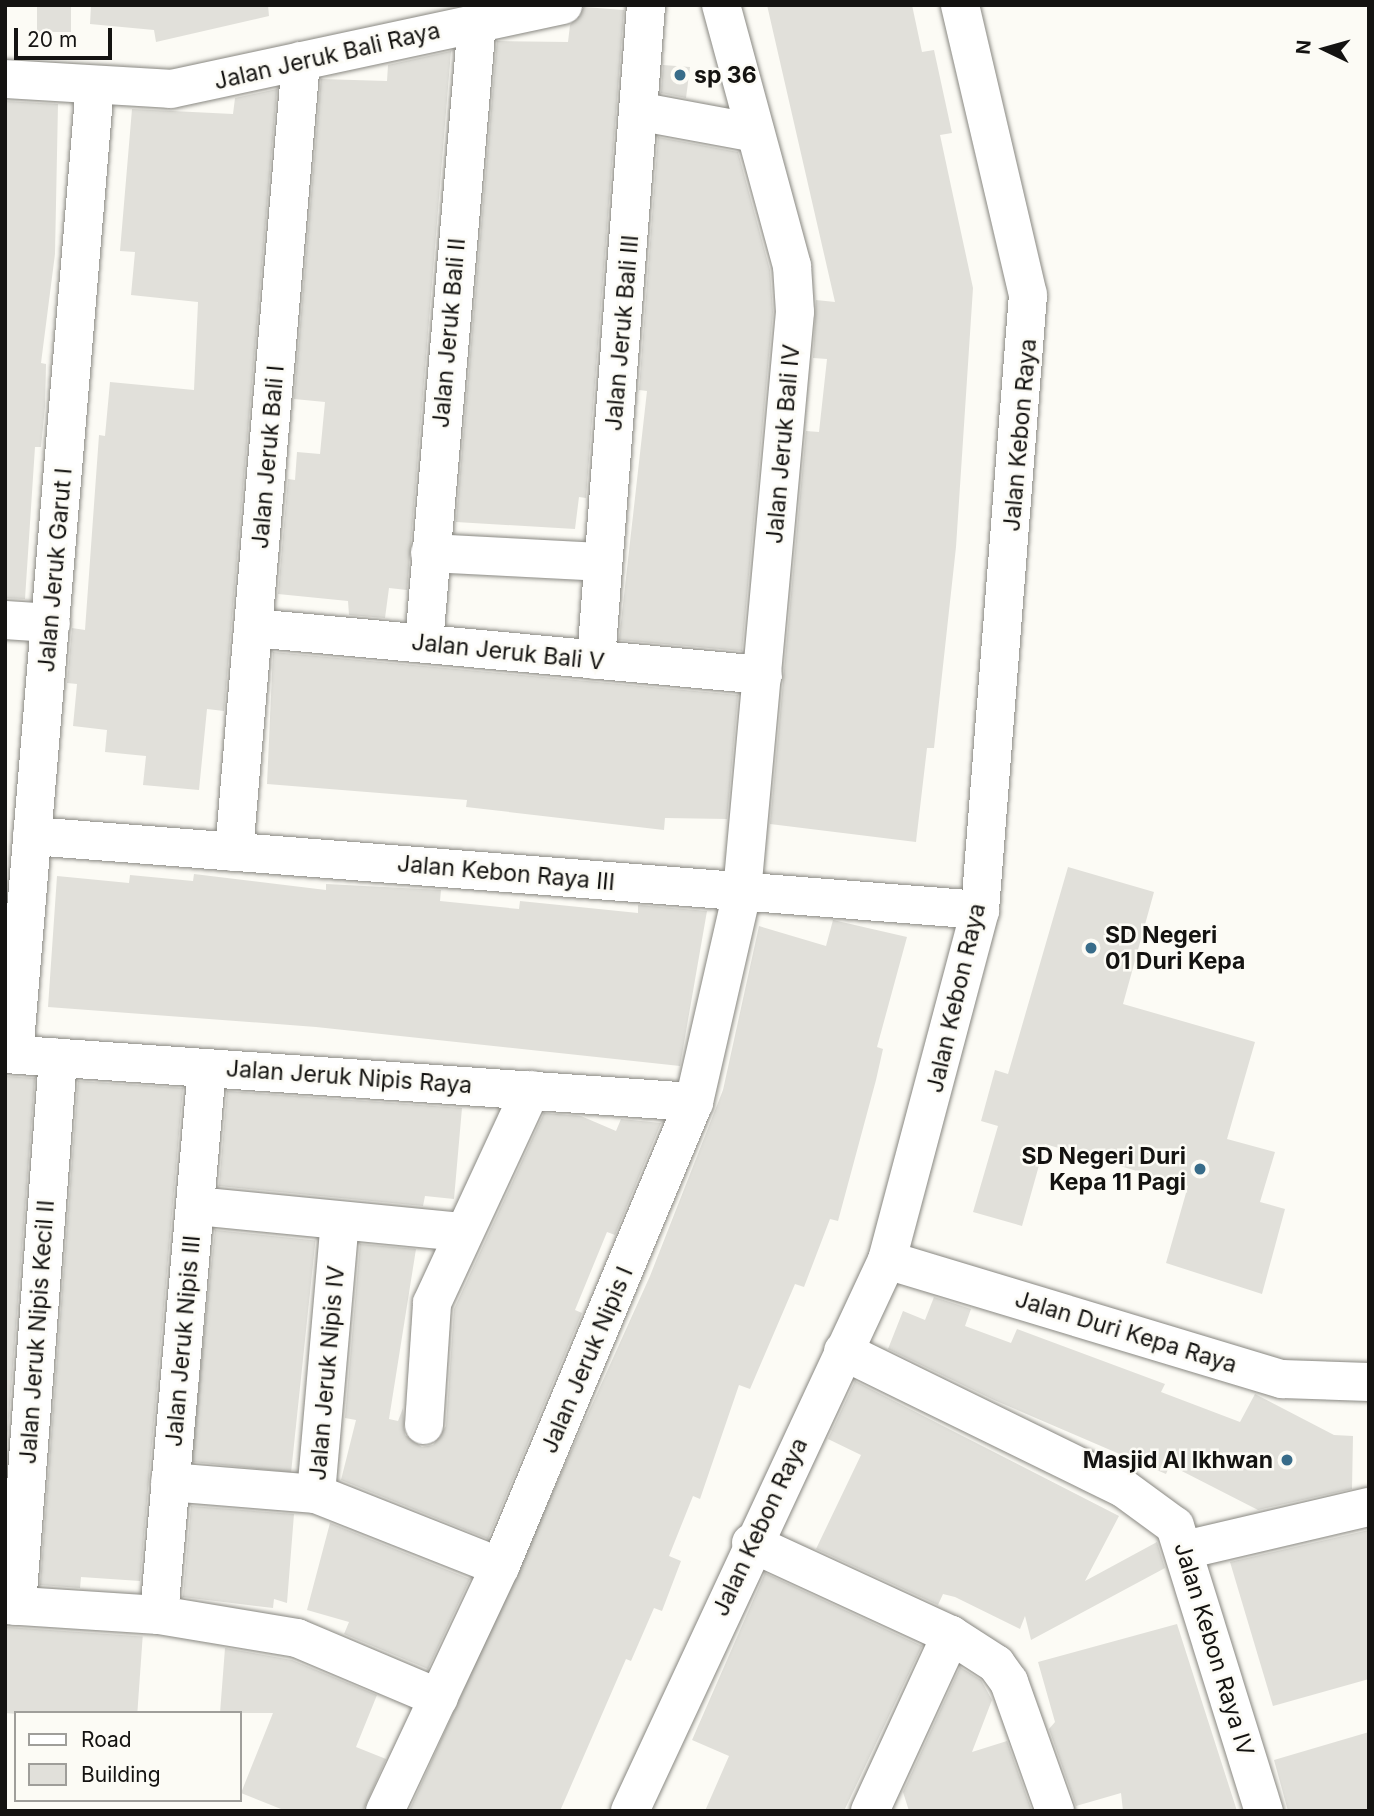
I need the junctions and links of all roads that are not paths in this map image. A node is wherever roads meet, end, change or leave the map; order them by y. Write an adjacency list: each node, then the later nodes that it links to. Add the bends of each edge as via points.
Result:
1 (563, 5): 5 (street, Jalan Jeruk Bali Raya)
2 (646, 5): 9 (street, Jalan Jeruk Bali III)
3 (721, 5): 10 (street, Jalan Jeruk Bali IV)
4 (960, 5): 22 (street, Jalan Kebon Raya, via 1028,296)
5 (477, 22): 6 (street, Jalan Jeruk Bali Raya); 11 (street, Jalan Jeruk Bali II)
6 (301, 61): 8 (street, Jalan Jeruk Bali Raya, via 171,89); 15 (street, Jalan Jeruk Bali I)
7 (5, 79): 8 (street, Jalan Jeruk Bali Raya)
8 (95, 86): 14 (street, Jalan Jeruk Garut I)
9 (642, 112): 10 (street); 12 (street, Jalan Jeruk Bali III)
10 (755, 133): 18 (street, Jalan Jeruk Bali IV, via 792,266 795,312)
11 (430, 553): 12 (street); 16 (street, Jalan Jeruk Bali II)
12 (600, 562): 17 (street, Jalan Jeruk Bali III)
13 (5, 620): 14 (street)
14 (51, 622): 19 (street, Jalan Jeruk Garut I)
15 (253, 628): 16 (street, Jalan Jeruk Bali V); 20 (street, Jalan Jeruk Bali I)
16 (424, 643): 17 (street, Jalan Jeruk Bali V)
17 (596, 660): 18 (street, Jalan Jeruk Bali V)
18 (763, 675): 21 (street, Jalan Jeruk Bali IV)
19 (32, 836): 20 (street, Jalan Kebon Raya III); 23 (street, Jalan Jeruk Garut I)
20 (234, 852): 21 (street, Jalan Kebon Raya III)
21 (742, 892): 22 (street, Jalan Kebon Raya III); 27 (street, Jalan Jeruk Nipis I)
22 (979, 910): 31 (street, Jalan Kebon Raya)
23 (10, 1054): 24 (street, Jalan Jeruk Nipis Raya)
24 (58, 1058): 25 (street, Jalan Jeruk Nipis Raya); 41 (street, Jalan Jeruk Nipis Kecil II)
25 (206, 1068): 26 (street, Jalan Jeruk Nipis Raya); 28 (street, Jalan Jeruk Nipis III)
26 (531, 1090): 27 (street, Jalan Jeruk Nipis Raya); 30 (street)
27 (694, 1102): 40 (street, Jalan Jeruk Nipis I)
28 (196, 1206): 29 (street); 35 (street, Jalan Jeruk Nipis III)
29 (340, 1221): 30 (street); 36 (street, Jalan Jeruk Nipis IV)
30 (463, 1232): 34 (street, via 432,1303)
31 (887, 1260): 32 (street, Jalan Kebon Raya); 33 (street, Jalan Duri Kepa Raya, via 1282,1379)
32 (843, 1351): 38 (street, Jalan Kebon Raya); 39 (street, Jalan Kebon Raya IV, via 1152,1504 1175,1527)
33 (1369, 1382)
34 (424, 1425)
35 (170, 1482): 36 (street); 42 (street, Jalan Jeruk Nipis III)
36 (316, 1494): 40 (street, Jalan Jeruk Nipis IV)
37 (1369, 1507): 39 (street)
38 (751, 1543): 43 (street); 46 (street, Jalan Kebon Raya)
39 (1185, 1550): 49 (street, Jalan Kebon Raya IV)
40 (500, 1567): 44 (street, Jalan Jeruk Nipis I)
41 (11, 1606): 42 (street)
42 (159, 1615): 44 (street, via 297,1638)
43 (951, 1635): 47 (street); 48 (street, via 1004,1674)
44 (439, 1698): 45 (street, Jalan Jeruk Nipis I)
45 (384, 1811)
46 (630, 1811)
47 (870, 1811)
48 (1055, 1811)
49 (1264, 1811)

